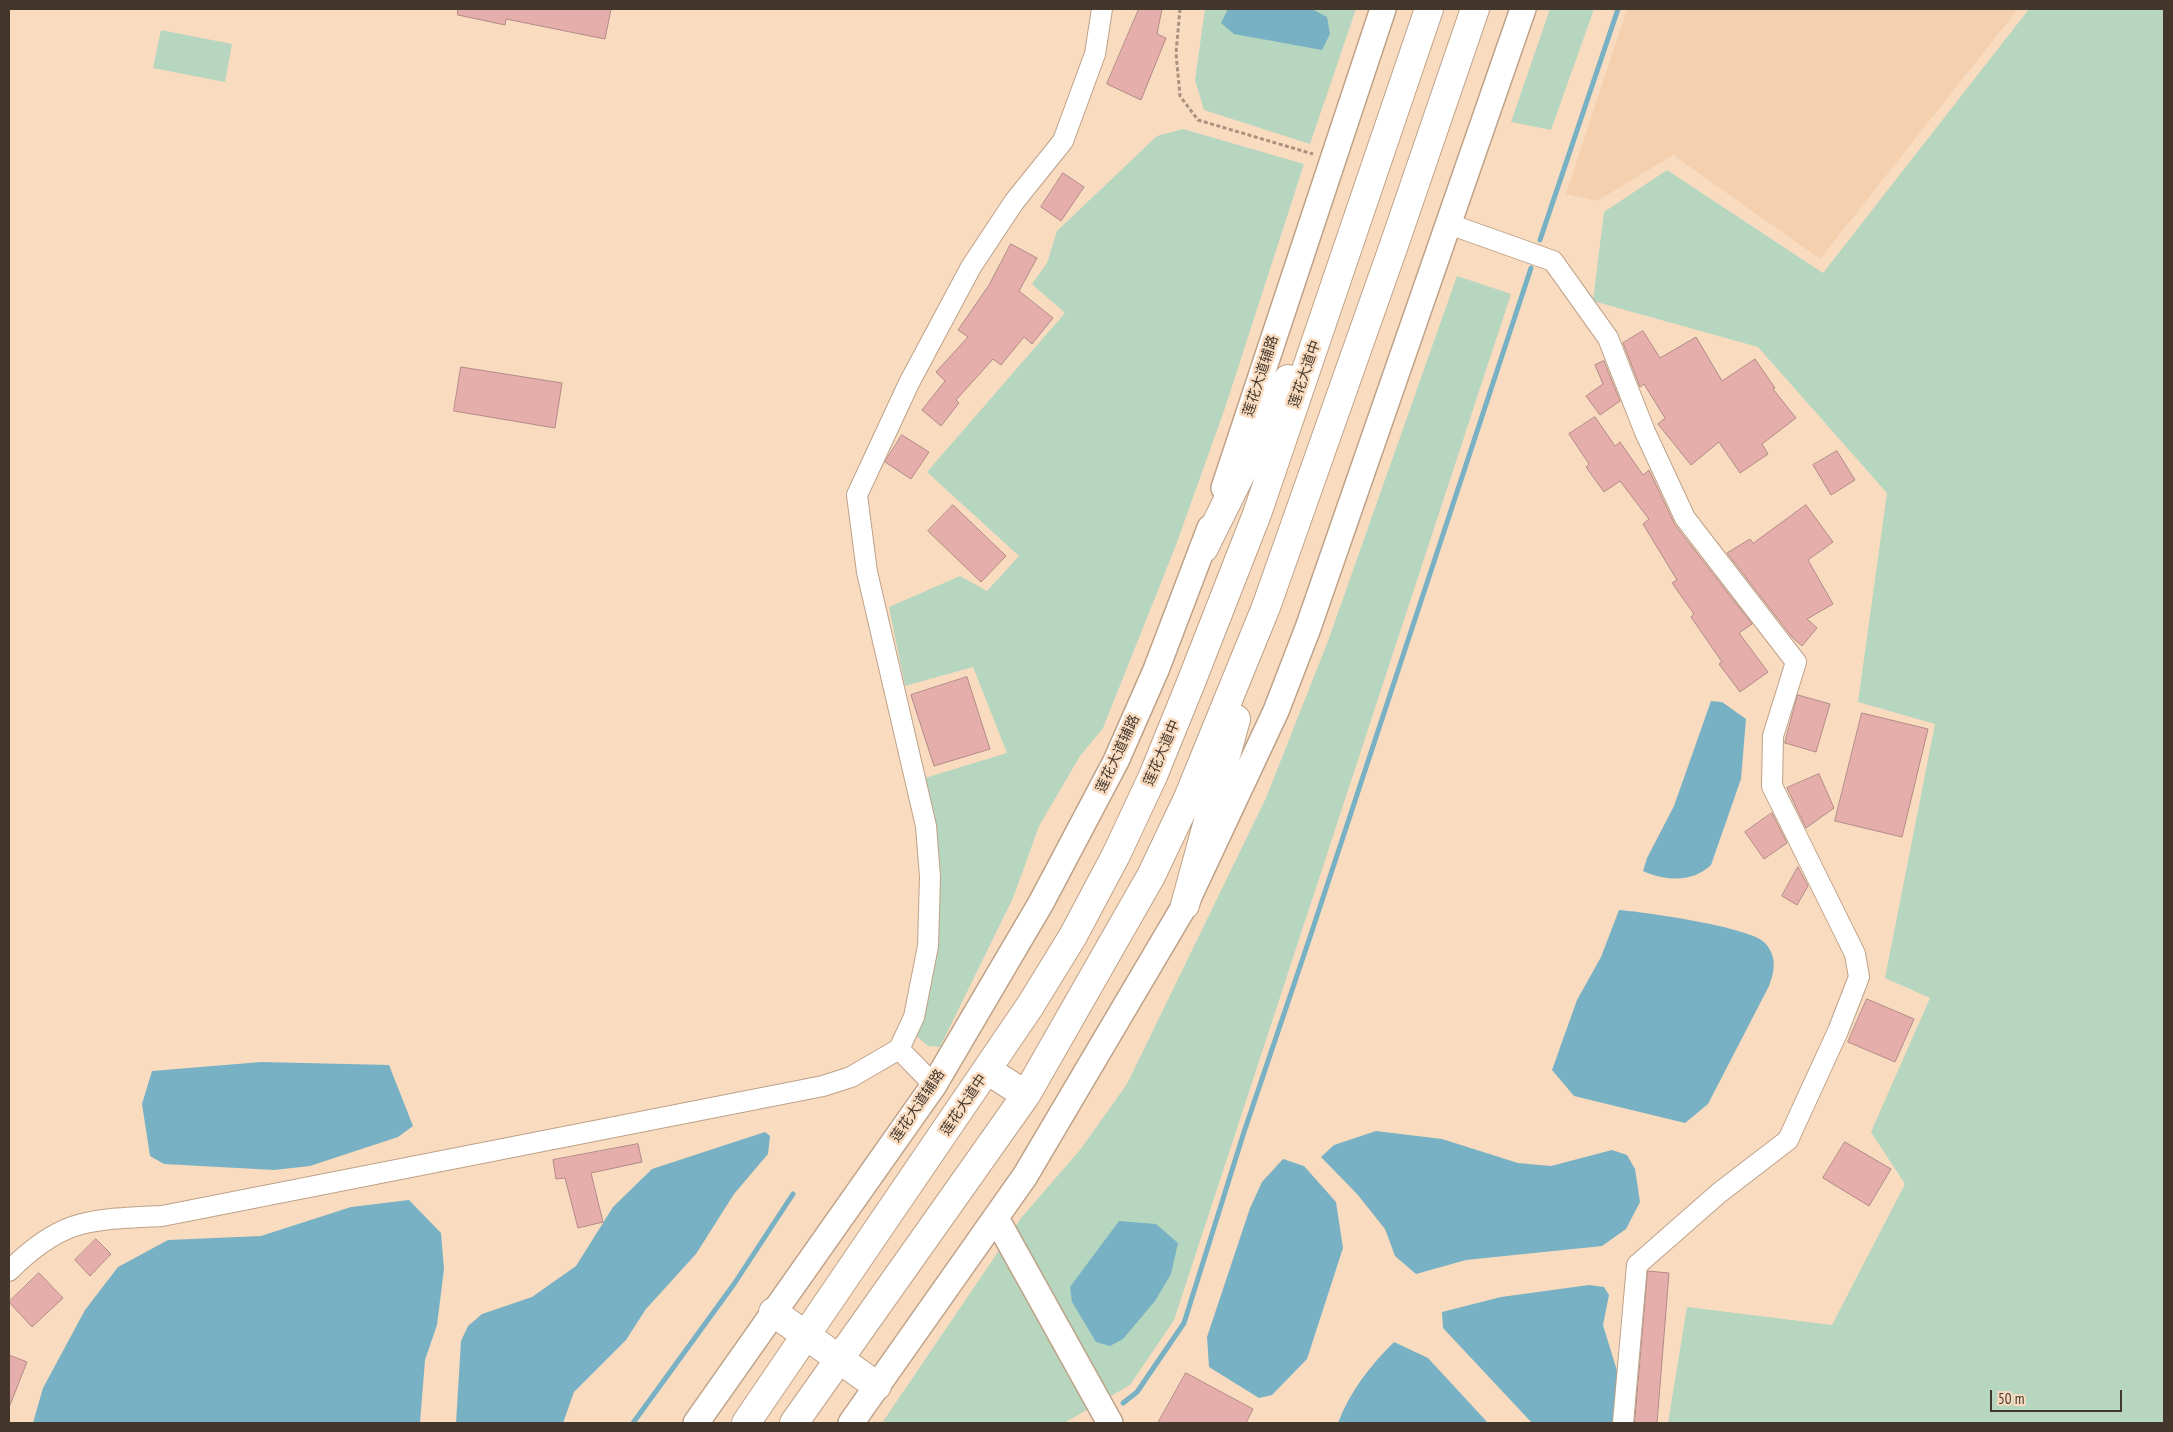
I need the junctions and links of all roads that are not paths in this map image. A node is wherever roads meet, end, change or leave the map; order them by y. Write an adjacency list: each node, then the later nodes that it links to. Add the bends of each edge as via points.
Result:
1 (1102, 9): 13 (street, via 1095,54 1063,142 1014,202 971,267 909,383 857,496 867,572 926,826 930,877 928,946 914,1017)
2 (1383, 9): 10 (street, 莲花大道辅路)
3 (1429, 9): 9 (main road, 莲花大道中)
4 (1475, 9): 7 (main road)
5 (1487, 9): 7 (main road)
6 (1523, 9): 8 (street)
7 (1452, 73): 11 (main road)
8 (1449, 224): 12 (street, via 1276,711); 28 (street, via 1553,261 1608,338 1644,432 1685,518 1796,662 1773,736 1772,786 1855,954 1860,977 1788,1140 1720,1193 1637,1265)
9 (1335, 286): 10 (main road); 14 (main road, 莲花大道中, via 1257,514 1153,776 1073,936)
10 (1204, 548): 15 (street, 莲花大道辅路, via 1156,670 1111,770 1041,903)
11 (1266, 607): 12 (main road); 16 (main road, via 1188,798 1151,876)
12 (1185, 905): 17 (street, via 1025,1176)
13 (899, 1049): 15 (street); 18 (street, via 851,1077 823,1086 162,1216 99,1220 70,1226 30,1250)
14 (987, 1070): 16 (main road); 20 (main road, 莲花大道中)
15 (934, 1085): 19 (street, 莲花大道辅路)
16 (1026, 1095): 21 (main road)
17 (996, 1218): 22 (street); 27 (street)
18 (9, 1271)
19 (773, 1312): 20 (main road); 23 (street, 莲花大道辅路)
20 (806, 1336): 21 (main road); 24 (main road, 莲花大道中)
21 (838, 1359): 22 (main road); 25 (main road)
22 (877, 1386): 26 (street)
23 (696, 1423)
24 (746, 1423)
25 (794, 1423)
26 (851, 1423)
27 (1110, 1423)
28 (1623, 1423)

